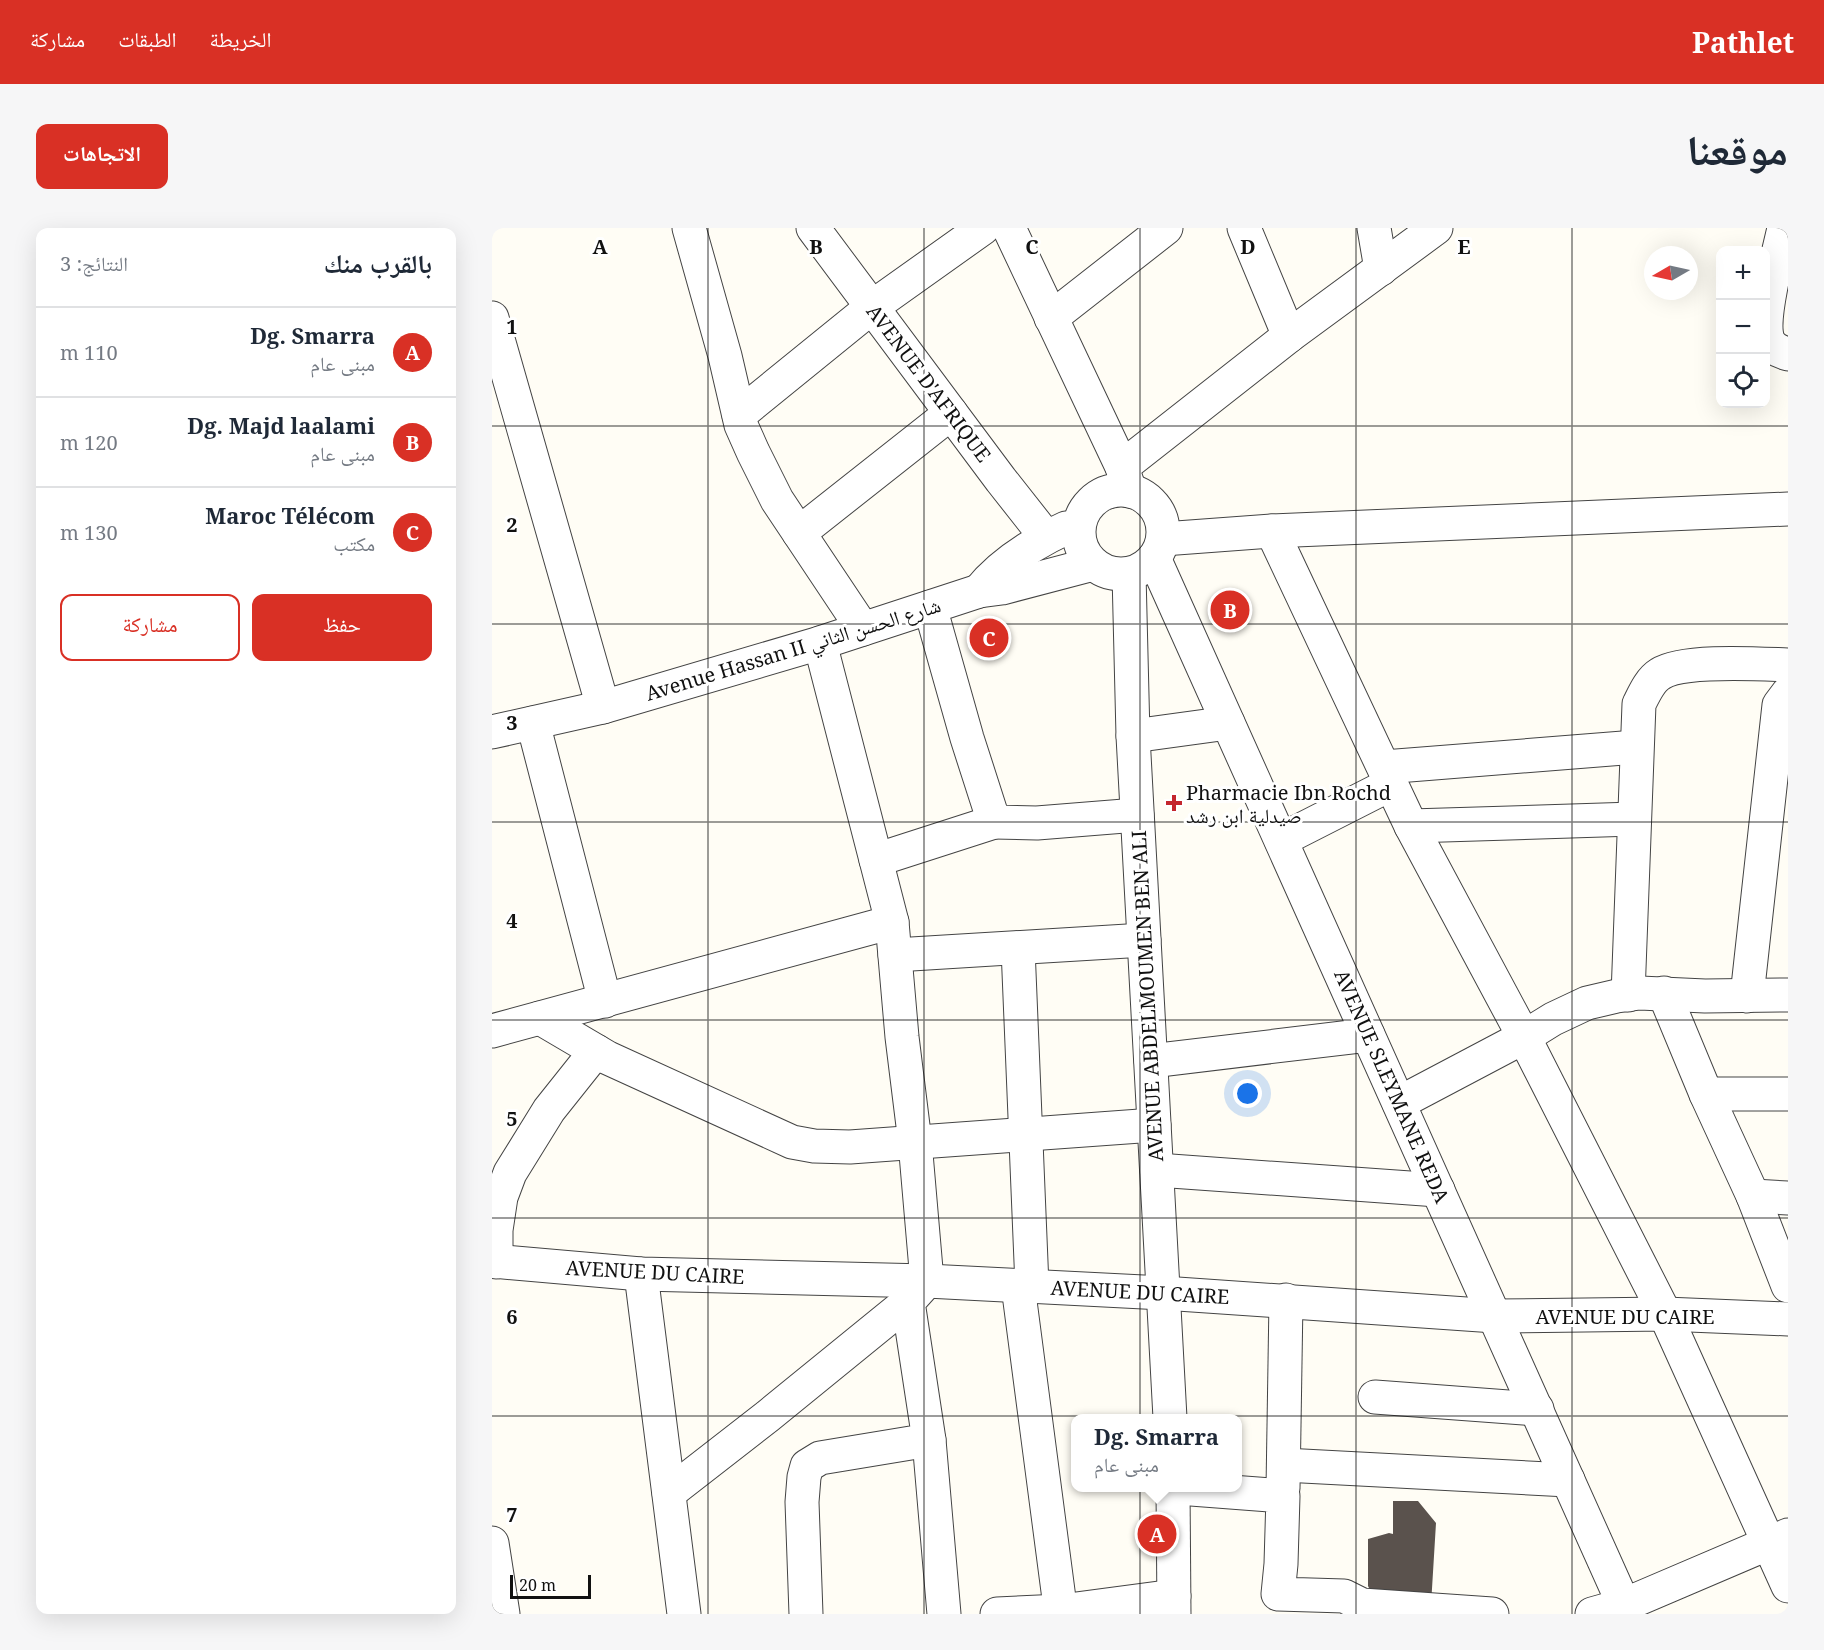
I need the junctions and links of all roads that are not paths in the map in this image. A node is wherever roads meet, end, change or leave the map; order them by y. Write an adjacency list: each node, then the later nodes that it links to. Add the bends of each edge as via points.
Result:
1 (689, 228): 17 (street)
2 (813, 228): 11 (street, AVENUE D'AFRIQUE)
3 (983, 228): 11 (street)
4 (1008, 228): 13 (street)
5 (1166, 228): 13 (street)
6 (1244, 228): 14 (street)
7 (1374, 228): 10 (street)
8 (1784, 228): 15 (street, via 1766,313 1766,331 1773,348)
9 (1424, 233): 10 (street)
10 (1381, 268): 14 (street)
11 (872, 307): 16 (street, AVENUE D'AFRIQUE); 17 (street)
12 (492, 318): 32 (street)
13 (1052, 318): 18 (street)
14 (1289, 336): 18 (street)
15 (1788, 354)
16 (951, 413): 22 (street); 23 (street, AVENUE D'AFRIQUE)
17 (739, 415): 22 (street, via 777,500)
18 (1126, 479): 20 (street, via 1091,503); 24 (street, AVENUE ABDELMOUMEN BEN ALI, via 1156,508 1163,528)
19 (1788, 509): 21 (street)
20 (1081, 522): 23 (street); 25 (street, via 1081,544)
21 (1272, 531): 24 (street); 38 (street)
22 (799, 533): 28 (street)
23 (1046, 537): 26 (street, via 999,570)
24 (1149, 557): 25 (street, via 1116,574); 34 (street, AVENUE SLEYMANE REDA); 36 (street, AVENUE ABDELMOUMEN BEN ALI)
25 (1093, 564): 26 (street, Avenue Hassan II شارع الحسن الثاني)
26 (979, 591): 27 (street, Avenue Hassan II شارع الحسن الثاني)
27 (930, 607): 28 (street, Avenue Hassan II شارع الحسن الثاني); 41 (street)
28 (863, 629): 29 (street, Avenue Hassan II شارع الحسن الثاني)
29 (820, 643): 32 (street, Avenue Hassan II شارع الحسن الثاني); 44 (street)
30 (1788, 665): 37 (street, via 1700,665 1659,674 1639,704)
31 (1788, 693): 52 (street, via 1779,705)
32 (603, 706): 33 (street, Avenue Hassan II شارع الحسن الثاني)
33 (533, 723): 35 (street, Avenue Hassan II شارع الحسن الثاني); 53 (street)
34 (1228, 723): 36 (street); 43 (street, AVENUE SLEYMANE REDA)
35 (492, 732)
36 (1132, 736): 39 (street, AVENUE ABDELMOUMEN BEN ALI)
37 (1636, 747): 38 (street); 40 (street)
38 (1387, 776): 42 (street); 43 (street)
39 (1137, 815): 41 (street, via 1036,823); 46 (street, AVENUE ABDELMOUMEN BEN ALI)
40 (1634, 819): 42 (street); 50 (street)
41 (994, 822): 44 (street)
42 (1411, 826): 57 (street)
43 (1281, 840): 56 (street, AVENUE SLEYMANE REDA)
44 (876, 860): 45 (street)
45 (892, 922): 48 (street); 53 (street)
46 (1144, 940): 47 (street); 59 (street, AVENUE ABDELMOUMEN BEN ALI)
47 (1018, 948): 48 (street); 64 (street)
48 (895, 955): 65 (street)
49 (1664, 993): 50 (street); 52 (street); 60 (street)
50 (1628, 994): 57 (street, via 1587,1004)
51 (1788, 995): 52 (street)
52 (1747, 996)
53 (605, 1001): 54 (street)
54 (540, 1018): 55 (street); 58 (street)
55 (492, 1031)
56 (1368, 1035): 59 (street); 62 (street, AVENUE SLEYMANE REDA)
57 (1524, 1037): 62 (street); 77 (street)
58 (596, 1051): 65 (street, via 792,1142 850,1148); 70 (street, via 549,1110 510,1173 501,1197)
59 (1151, 1061): 63 (street, AVENUE ABDELMOUMEN BEN ALI)
60 (1706, 1094): 61 (street); 68 (street)
61 (1788, 1094)
62 (1399, 1103): 67 (street, AVENUE SLEYMANE REDA)
63 (1154, 1125): 64 (street); 66 (street, AVENUE ABDELMOUMEN BEN ALI)
64 (1026, 1134): 65 (street); 72 (street)
65 (915, 1142): 74 (street)
66 (1156, 1170): 67 (street); 75 (street, AVENUE ABDELMOUMEN BEN ALI)
67 (1438, 1190): 78 (street, AVENUE SLEYMANE REDA)
68 (1754, 1196): 69 (street); 73 (street)
69 (1788, 1198)
70 (494, 1262): 71 (street, AVENUE DU CAIRE)
71 (641, 1274): 74 (street, AVENUE DU CAIRE); 88 (street)
72 (1025, 1286): 74 (street, AVENUE DU CAIRE); 75 (street, AVENUE DU CAIRE); 96 (street)
73 (1788, 1286)
74 (917, 1291): 83 (street); 88 (street)
75 (1163, 1293): 76 (street, AVENUE DU CAIRE); 82 (street, AVENUE ABDELMOUMEN BEN ALI)
76 (1286, 1300): 78 (street, AVENUE DU CAIRE); 84 (street)
77 (1665, 1314): 78 (street, AVENUE DU CAIRE); 79 (street, AVENUE DU CAIRE); 89 (street)
78 (1495, 1316): 81 (street, AVENUE SLEYMANE REDA)
79 (1788, 1318)
80 (1375, 1397): 81 (street)
81 (1537, 1409): 85 (street, AVENUE SLEYMANE REDA)
82 (1170, 1414)
83 (929, 1440): 99 (street, via 820,1458 807,1466 802,1502); 100 (street)
84 (1284, 1480): 85 (street); 86 (street); 92 (street)
85 (1568, 1480): 95 (street, AVENUE SLEYMANE REDA)
86 (1242, 1483)
87 (1173, 1492): 93 (street)
88 (669, 1493): 98 (street)
89 (1779, 1539): 91 (street); 95 (street)
90 (492, 1543): 97 (street)
91 (1788, 1586)
92 (1277, 1604): 94 (street, via 1344,1596)
93 (1174, 1605): 96 (street)
94 (1362, 1609): 102 (street)
95 (1626, 1609): 103 (street)
96 (1061, 1612): 101 (street)
97 (503, 1614)
98 (684, 1614)
99 (806, 1614)
100 (944, 1614)
101 (998, 1614)
102 (1492, 1614)
103 (1592, 1614)

